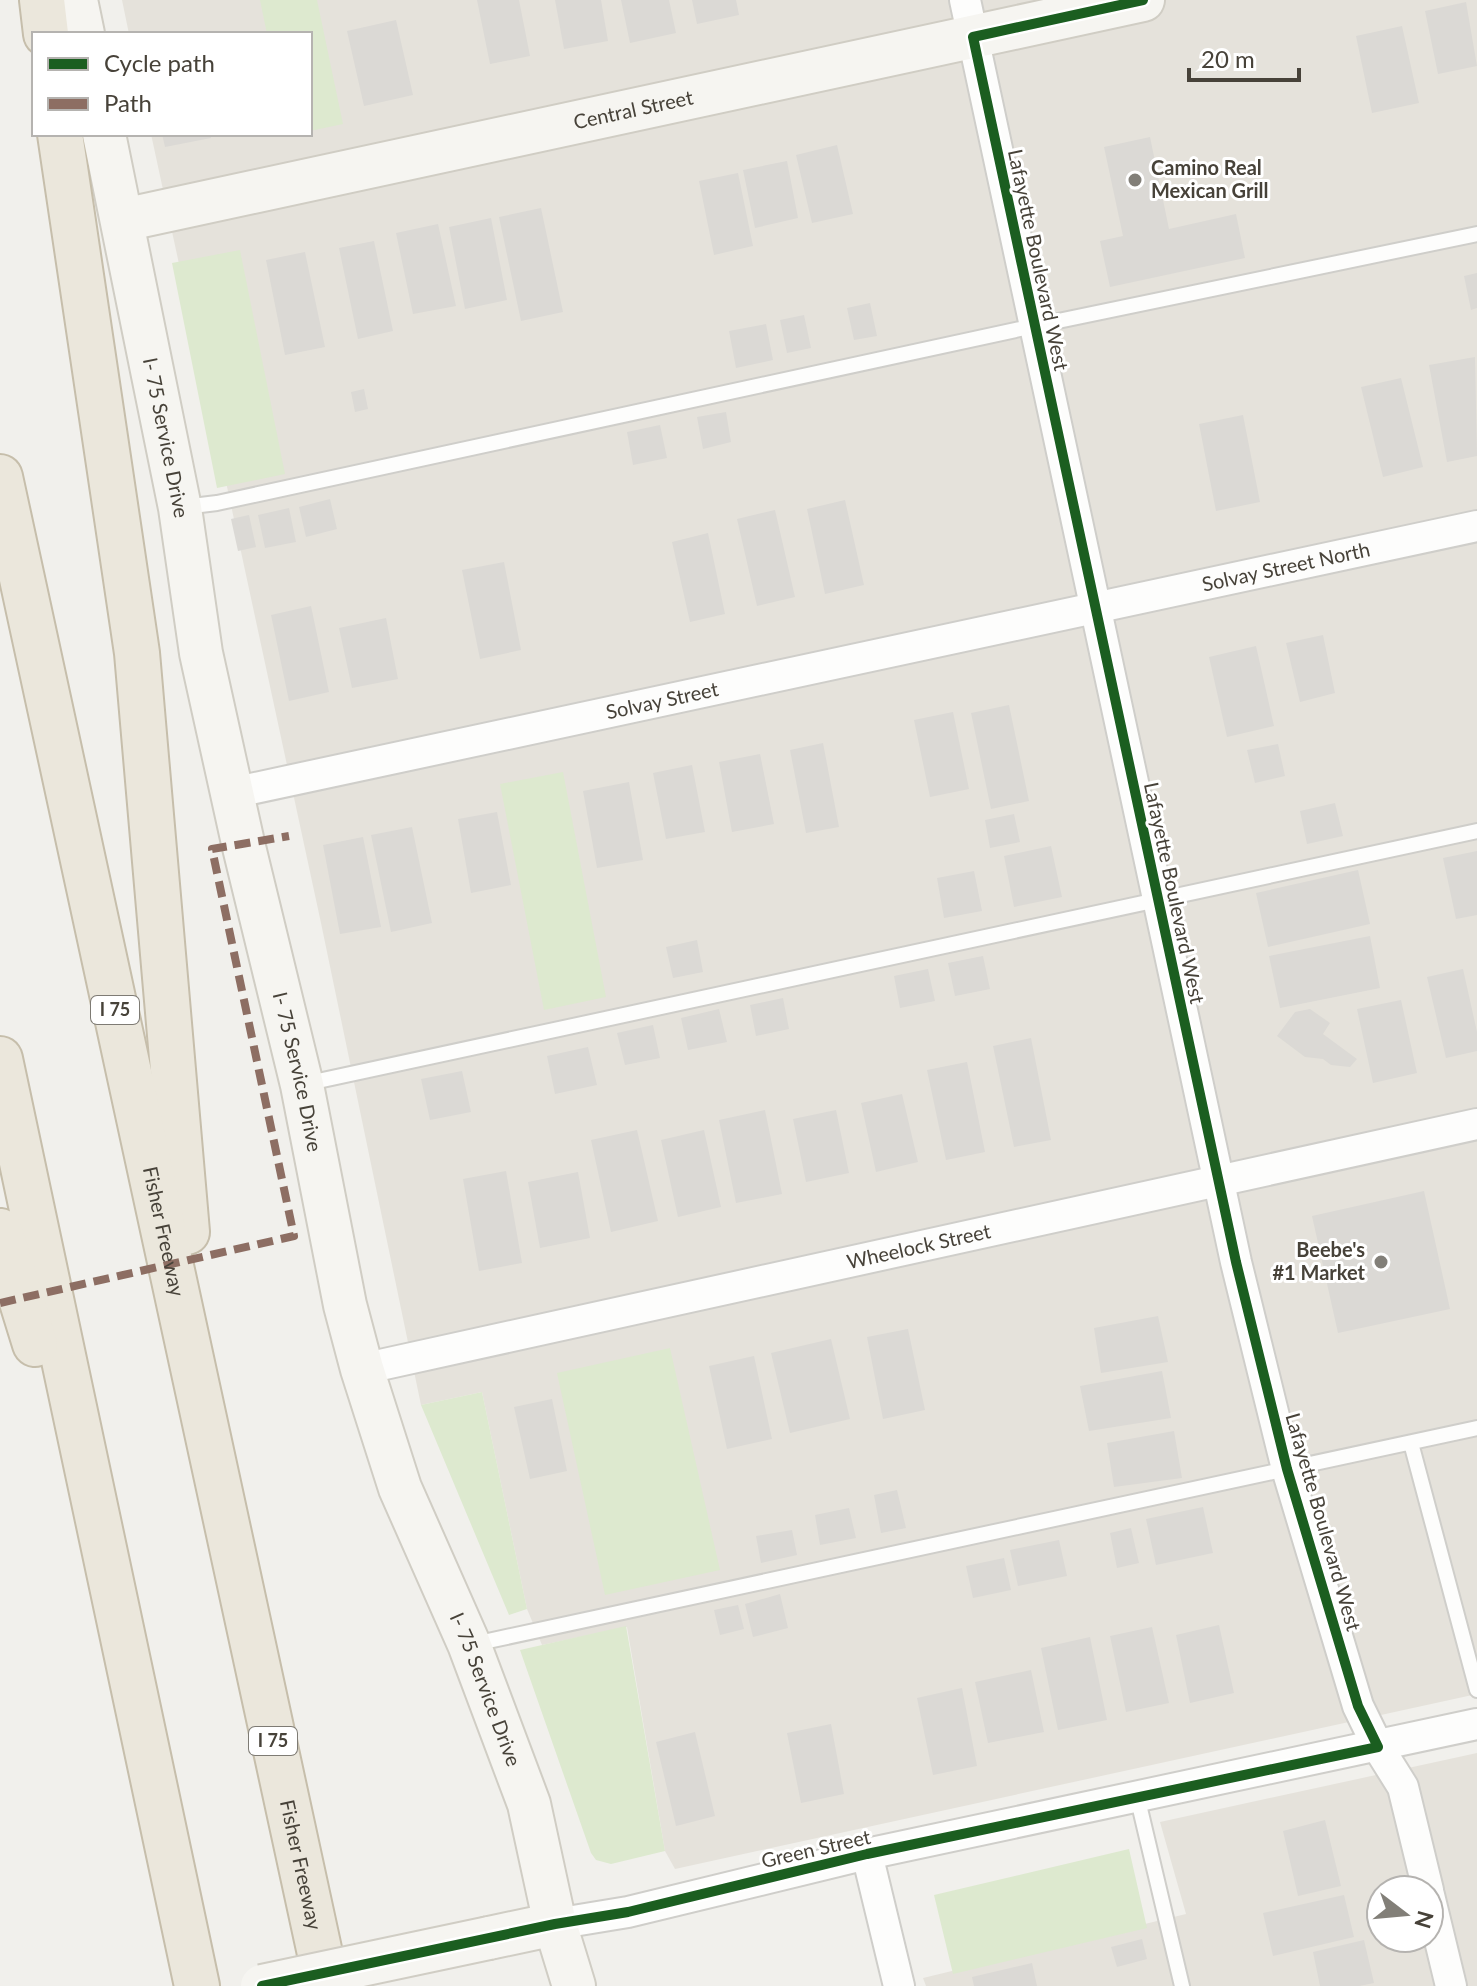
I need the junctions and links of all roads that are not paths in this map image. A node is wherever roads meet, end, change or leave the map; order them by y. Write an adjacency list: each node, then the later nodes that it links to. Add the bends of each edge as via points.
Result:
1 (42, 0): 5 (highway)
2 (76, 0): 6 (main road)
3 (1143, 0): 4 (main road, Central Street)
4 (969, 18): 9 (main road, Central Street); 11 (street, Lafayette Boulevard West)
5 (46, 32)
6 (83, 32)
7 (60, 136): 28 (highway, via 137,653 184,1215)
8 (104, 136): 9 (main road, I- 75 Service Drive)
9 (123, 220): 13 (main road, I- 75 Service Drive)
10 (1477, 234): 11 (lane)
11 (1034, 326): 13 (lane); 15 (street, Lafayette Boulevard West)
12 (0, 477): 28 (highway, Fisher Freeway / I 75)
13 (180, 508): 16 (main road, I- 75 Service Drive, via 201,653)
14 (1477, 526): 15 (street, Solvay Street North)
15 (1094, 608): 16 (street, Solvay Street); 18 (street, Lafayette Boulevard West)
16 (232, 793): 20 (main road, I- 75 Service Drive)
17 (1477, 831): 18 (lane)
18 (1157, 900): 20 (lane); 22 (street, Lafayette Boulevard West)
19 (0, 1059): 29 (highway)
20 (302, 1085): 24 (main road, I- 75 Service Drive)
21 (1477, 1124): 22 (street, Wheelock Street)
22 (1218, 1179): 24 (street, Wheelock Street); 27 (street, Lafayette Boulevard West)
23 (0, 1231): 29 (highway)
24 (362, 1369): 30 (main road, I- 75 Service Drive, via 400,1488)
25 (1477, 1428): 26 (lane)
26 (1411, 1443): 27 (lane); 31 (lane)
27 (1287, 1469): 30 (lane); 33 (street, Lafayette Boulevard West, via 1358,1706)
28 (229, 1544): 41 (highway, Fisher Freeway / I 75)
29 (120, 1618): 39 (highway)
30 (469, 1644): 37 (main road, I- 75 Service Drive, via 529,1804)
31 (1477, 1690)
32 (1477, 1724): 33 (street, Green Street)
33 (1378, 1747): 34 (street, Green Street); 36 (street, Lafayette Boulevard West, via 1403,1787)
34 (1137, 1796): 35 (street, Green Street); 44 (lane)
35 (867, 1854): 37 (street, Green Street, via 628,1912); 43 (street)
36 (1424, 1874)
37 (555, 1924): 40 (main road, Green Street, bridge); 42 (main road, I- 75 Service Drive)
38 (1443, 1954): 45 (street, Lafayette Boulevard West)
39 (197, 1986)
40 (262, 1986)
41 (327, 1986)
42 (574, 1986)
43 (899, 1986)
44 (1182, 1986)
45 (1451, 1986)

